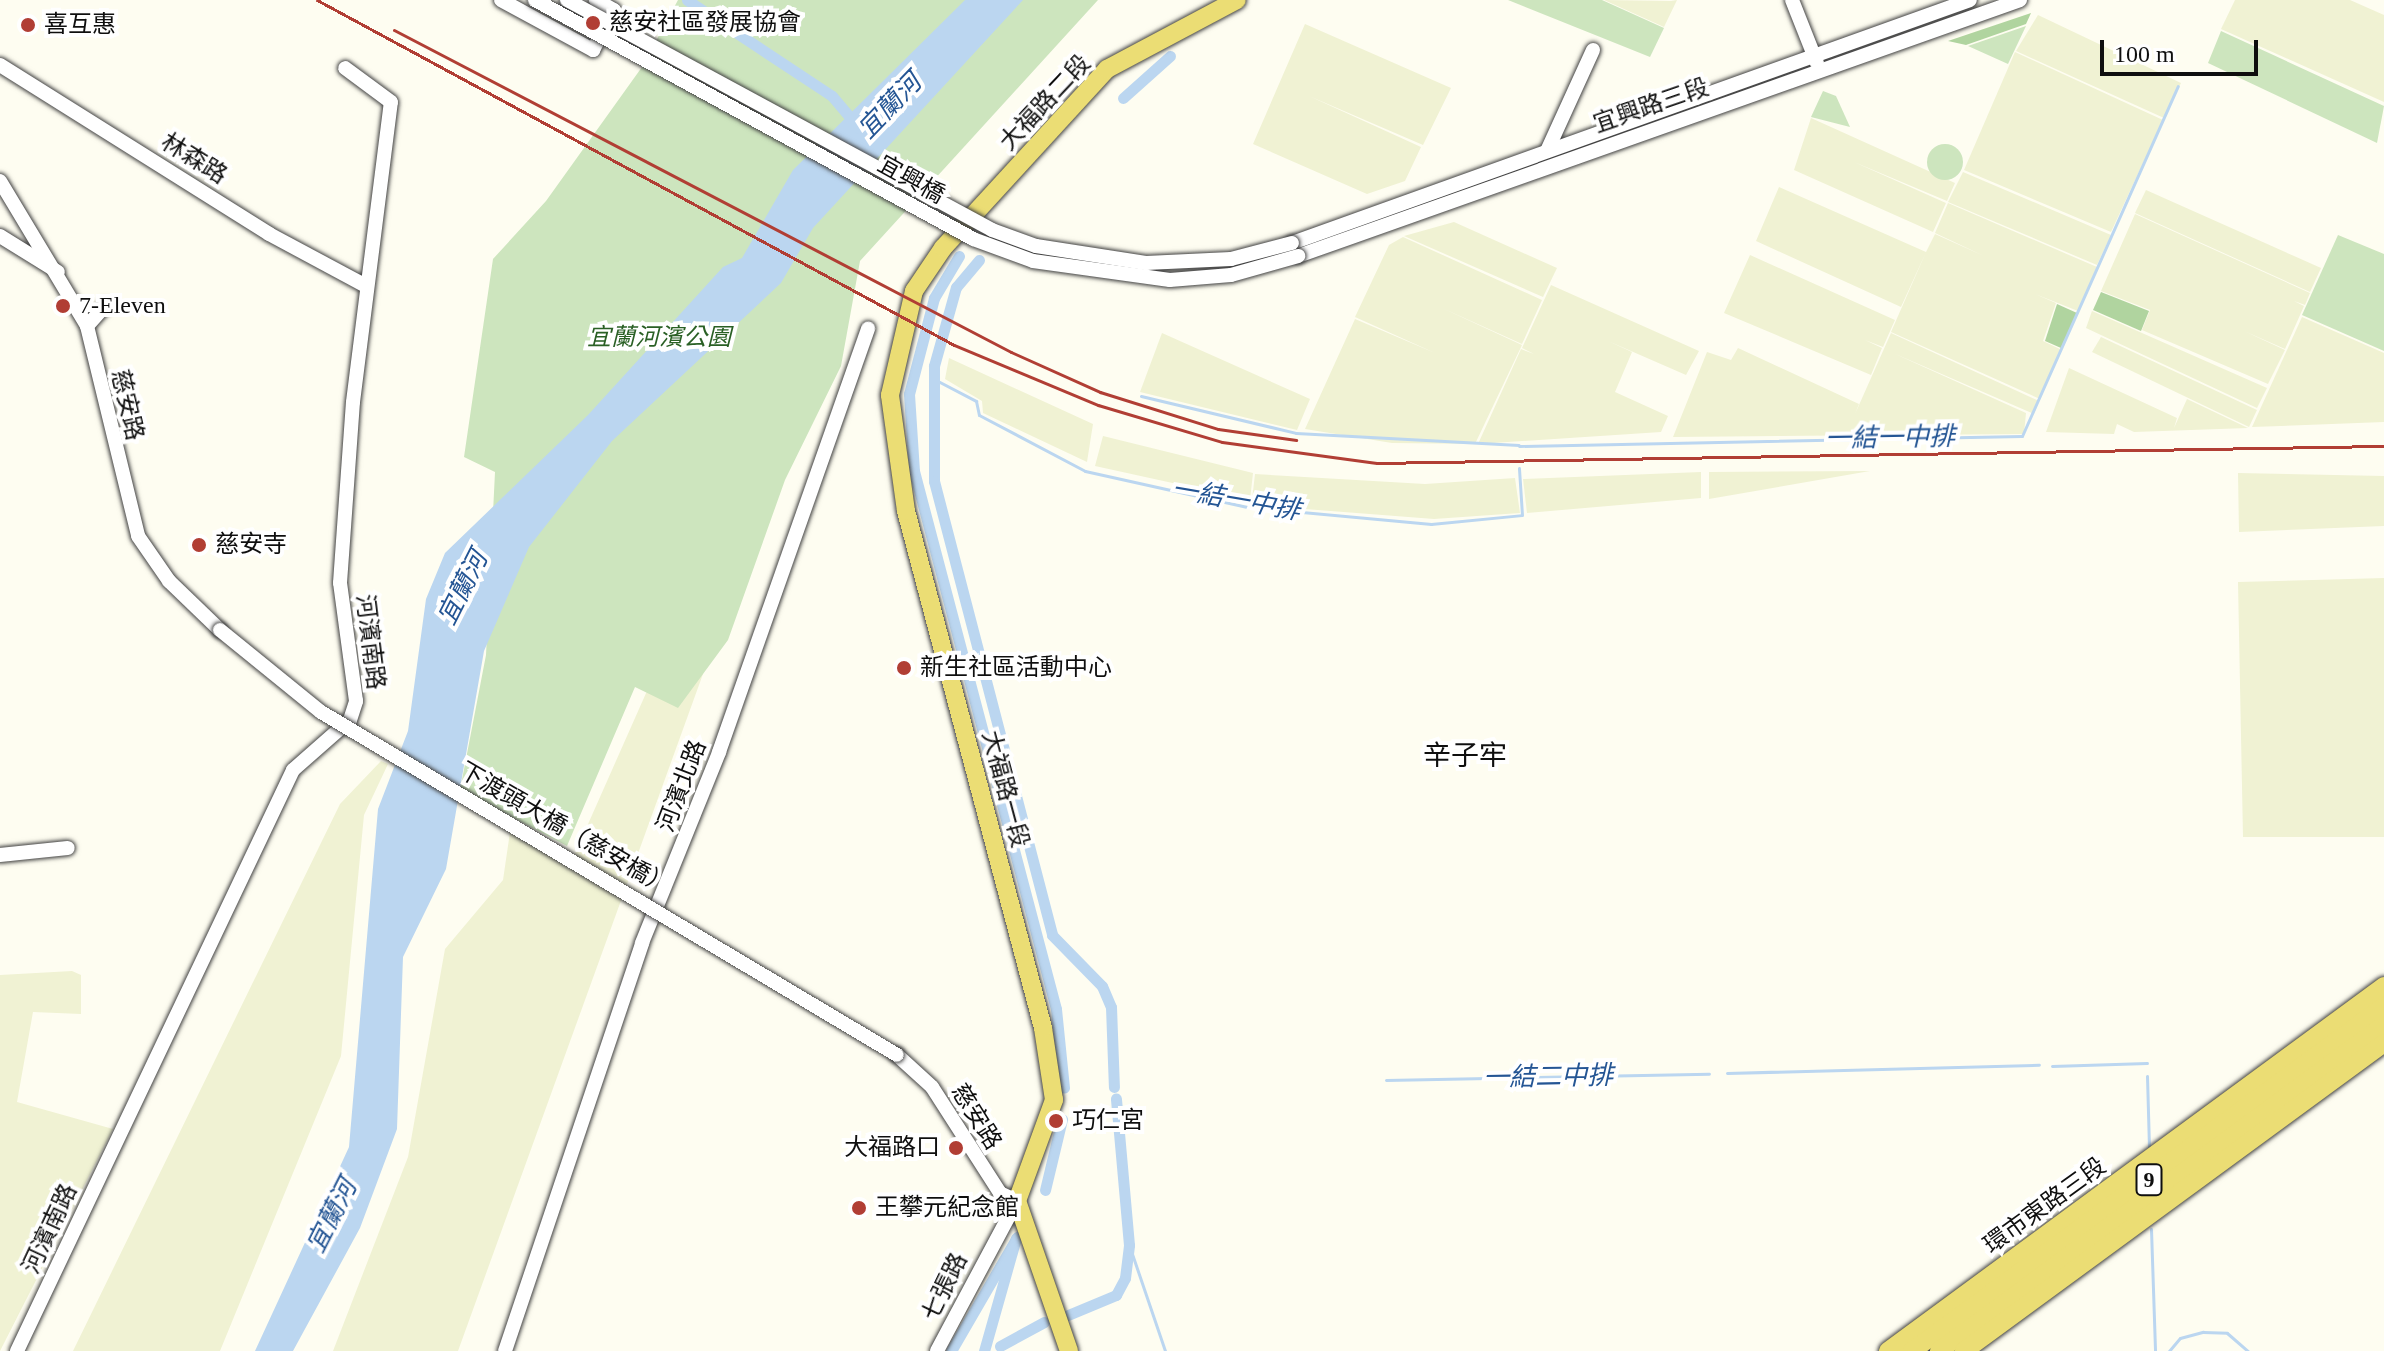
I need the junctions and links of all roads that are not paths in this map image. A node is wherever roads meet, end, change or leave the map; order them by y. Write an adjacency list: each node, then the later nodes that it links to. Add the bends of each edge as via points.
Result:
1 (501, 0): 9 (street)
2 (535, 0): 20 (street, 宜興橋, bridge, via 963,233 1033,261 1170,280 1231,275)
3 (567, 0): 20 (street, 宜興橋, bridge, via 992,230 1036,246 1146,263)
4 (595, 0): 9 (street); 9 (street, via 614,10 593,50)
5 (1237, 0): 19 (main road, 大福路二段, via 1107,69)
6 (1792, 0): 11 (street)
7 (1970, 0): 11 (street, 宜興路三段)
8 (2020, 0): 14 (street, 宜興路三段)
9 (573, 39)
10 (1593, 50): 15 (street)
11 (1817, 54): 14 (street); 15 (street, 宜興路三段)
12 (0, 65): 22 (street, 林森路, via 269,234)
13 (345, 68): 22 (street, 河濱南路, via 391,102)
14 (1817, 72): 16 (street, 宜興路三段)
15 (1547, 148): 16 (street); 20 (street, 宜興路三段)
16 (1547, 165): 20 (street, 宜興路三段)
17 (0, 181): 21 (street, 慈安路)
18 (0, 236): 21 (street)
19 (950, 241): 34 (main road, 大福路一段, via 905,317 890,395 892,440 1050,1065 1054,1100)
20 (1295, 250)
21 (58, 272): 24 (street, 慈安路)
22 (366, 286): 35 (street, 河濱南路, via 340,583 356,701 350,720 293,770)
23 (105, 306): 24 (street)
24 (87, 326): 26 (street, 慈安路, via 138,536 169,581)
25 (868, 328): 36 (street, 河濱北路, via 719,752 642,943)
26 (220, 630): 33 (street, 下渡頭大橋（慈安橋）, bridge, via 321,712)
27 (68, 848): 28 (street)
28 (0, 855)
29 (2384, 986): 39 (main road, 環市東路三段 / 9)
30 (2384, 1006): 40 (main road, 環市東路三段 / 9)
31 (2384, 1025): 41 (main road, 9)
32 (2384, 1043): 42 (main road, 9)
33 (897, 1055): 34 (street, 慈安路, via 932,1087 1000,1193)
34 (1017, 1201): 37 (street, 七張路); 38 (main road)
35 (17, 1351)
36 (505, 1351)
37 (937, 1351)
38 (1069, 1351)
39 (1888, 1351)
40 (1912, 1351)
41 (1939, 1351)
42 (1964, 1351)

